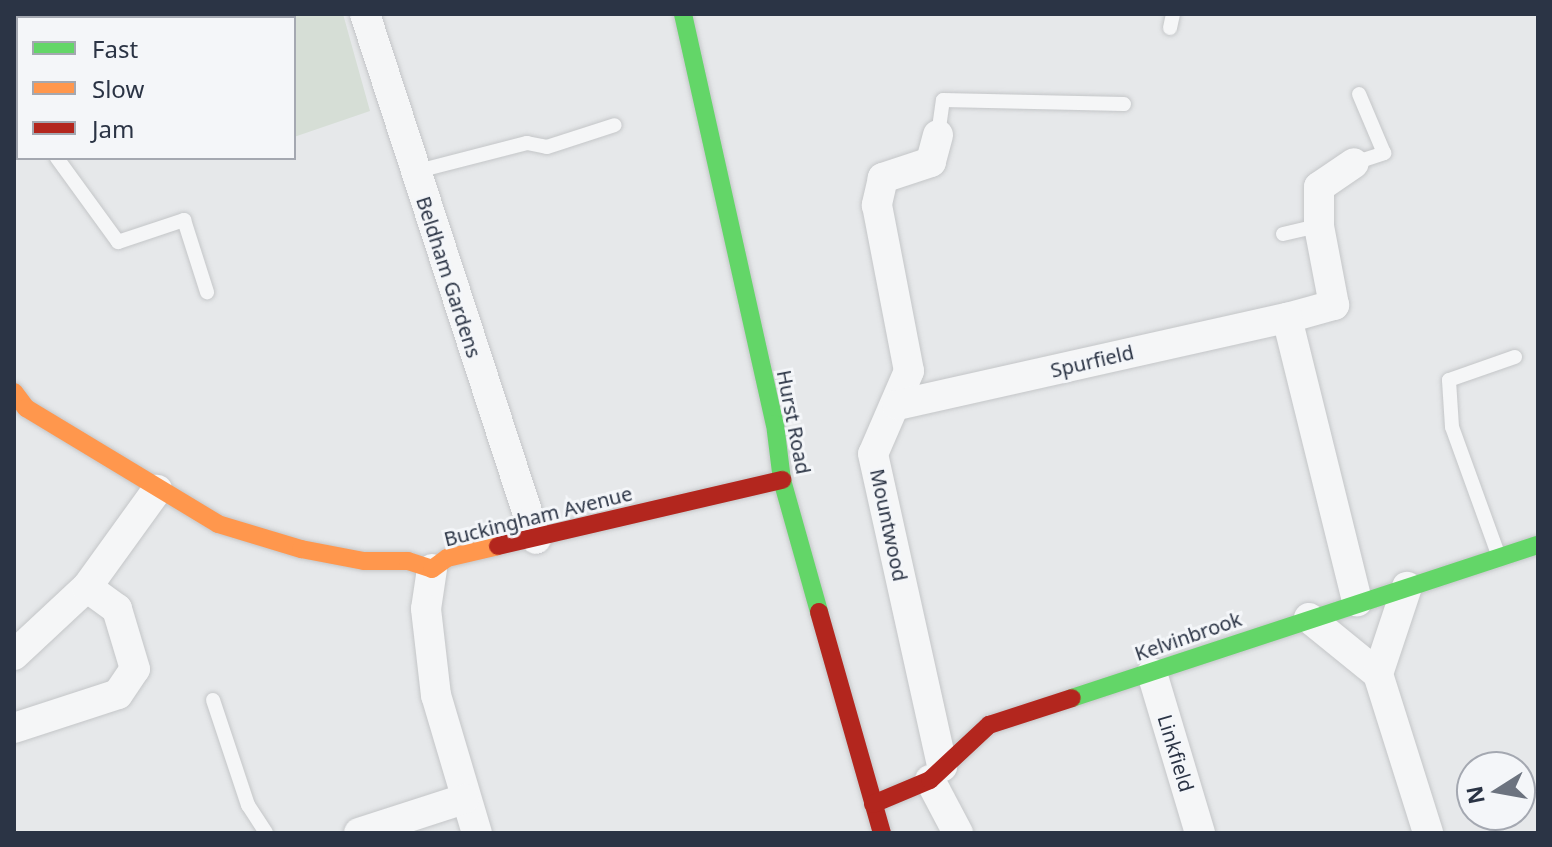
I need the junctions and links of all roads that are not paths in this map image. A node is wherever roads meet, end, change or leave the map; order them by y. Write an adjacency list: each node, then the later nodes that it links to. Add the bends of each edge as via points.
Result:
1 (365, 14): 9 (street, Beldham Gardens)
2 (683, 14): 17 (street, Hurst Road, via 775,424)
3 (1359, 94): 8 (lane, via 1384,153)
4 (1124, 104): 6 (lane, via 943,100)
5 (615, 125): 9 (lane, via 547,147 527,143)
6 (938, 135): 16 (street, Mountwood, via 931,162 883,178 877,205 909,371)
7 (58, 160): 12 (lane, via 118,242 184,220)
8 (1354, 163): 10 (street, Spurfield, via 1319,187)
9 (414, 172): 19 (street, Beldham Gardens)
10 (1319, 226): 11 (lane); 13 (street, Spurfield, via 1334,305)
11 (1283, 234)
12 (207, 292)
13 (1287, 318): 16 (street, Spurfield); 25 (street)
14 (1515, 357): 21 (lane, via 1449,380 1452,427)
15 (14, 392): 18 (street, Buckingham Avenue, via 26,408)
16 (897, 405): 32 (street, Mountwood, via 873,454)
17 (782, 480): 19 (street, Buckingham Avenue); 34 (street, Hurst Road)
18 (157, 490): 22 (street, Buckingham Avenue, via 218,524 301,549 364,561 408,561); 23 (street)
19 (536, 539): 22 (street, Buckingham Avenue, via 447,558)
20 (1538, 545): 21 (street, Kelvinbrook)
21 (1500, 558): 24 (street, Kelvinbrook)
22 (432, 569): 33 (street, via 426,609 436,695)
23 (87, 587): 27 (street); 31 (street, via 117,609 135,669 118,694)
24 (1407, 587): 25 (street, Kelvinbrook); 29 (street)
25 (1357, 601): 26 (street, Kelvinbrook)
26 (1309, 618): 28 (street, Kelvinbrook); 29 (street)
27 (14, 655)
28 (1152, 673): 32 (street, Kelvinbrook, via 989,725); 40 (street, Linkfield)
29 (1378, 674): 41 (street)
30 (213, 700): 35 (lane, via 248,805)
31 (14, 728)
32 (936, 773): 34 (street, Kelvinbrook); 39 (street)
33 (464, 799): 36 (street); 37 (street)
34 (873, 804): 38 (street, Hurst Road)
35 (266, 833)
36 (359, 833)
37 (477, 833)
38 (882, 833)
39 (958, 833)
40 (1200, 833)
41 (1428, 833)

